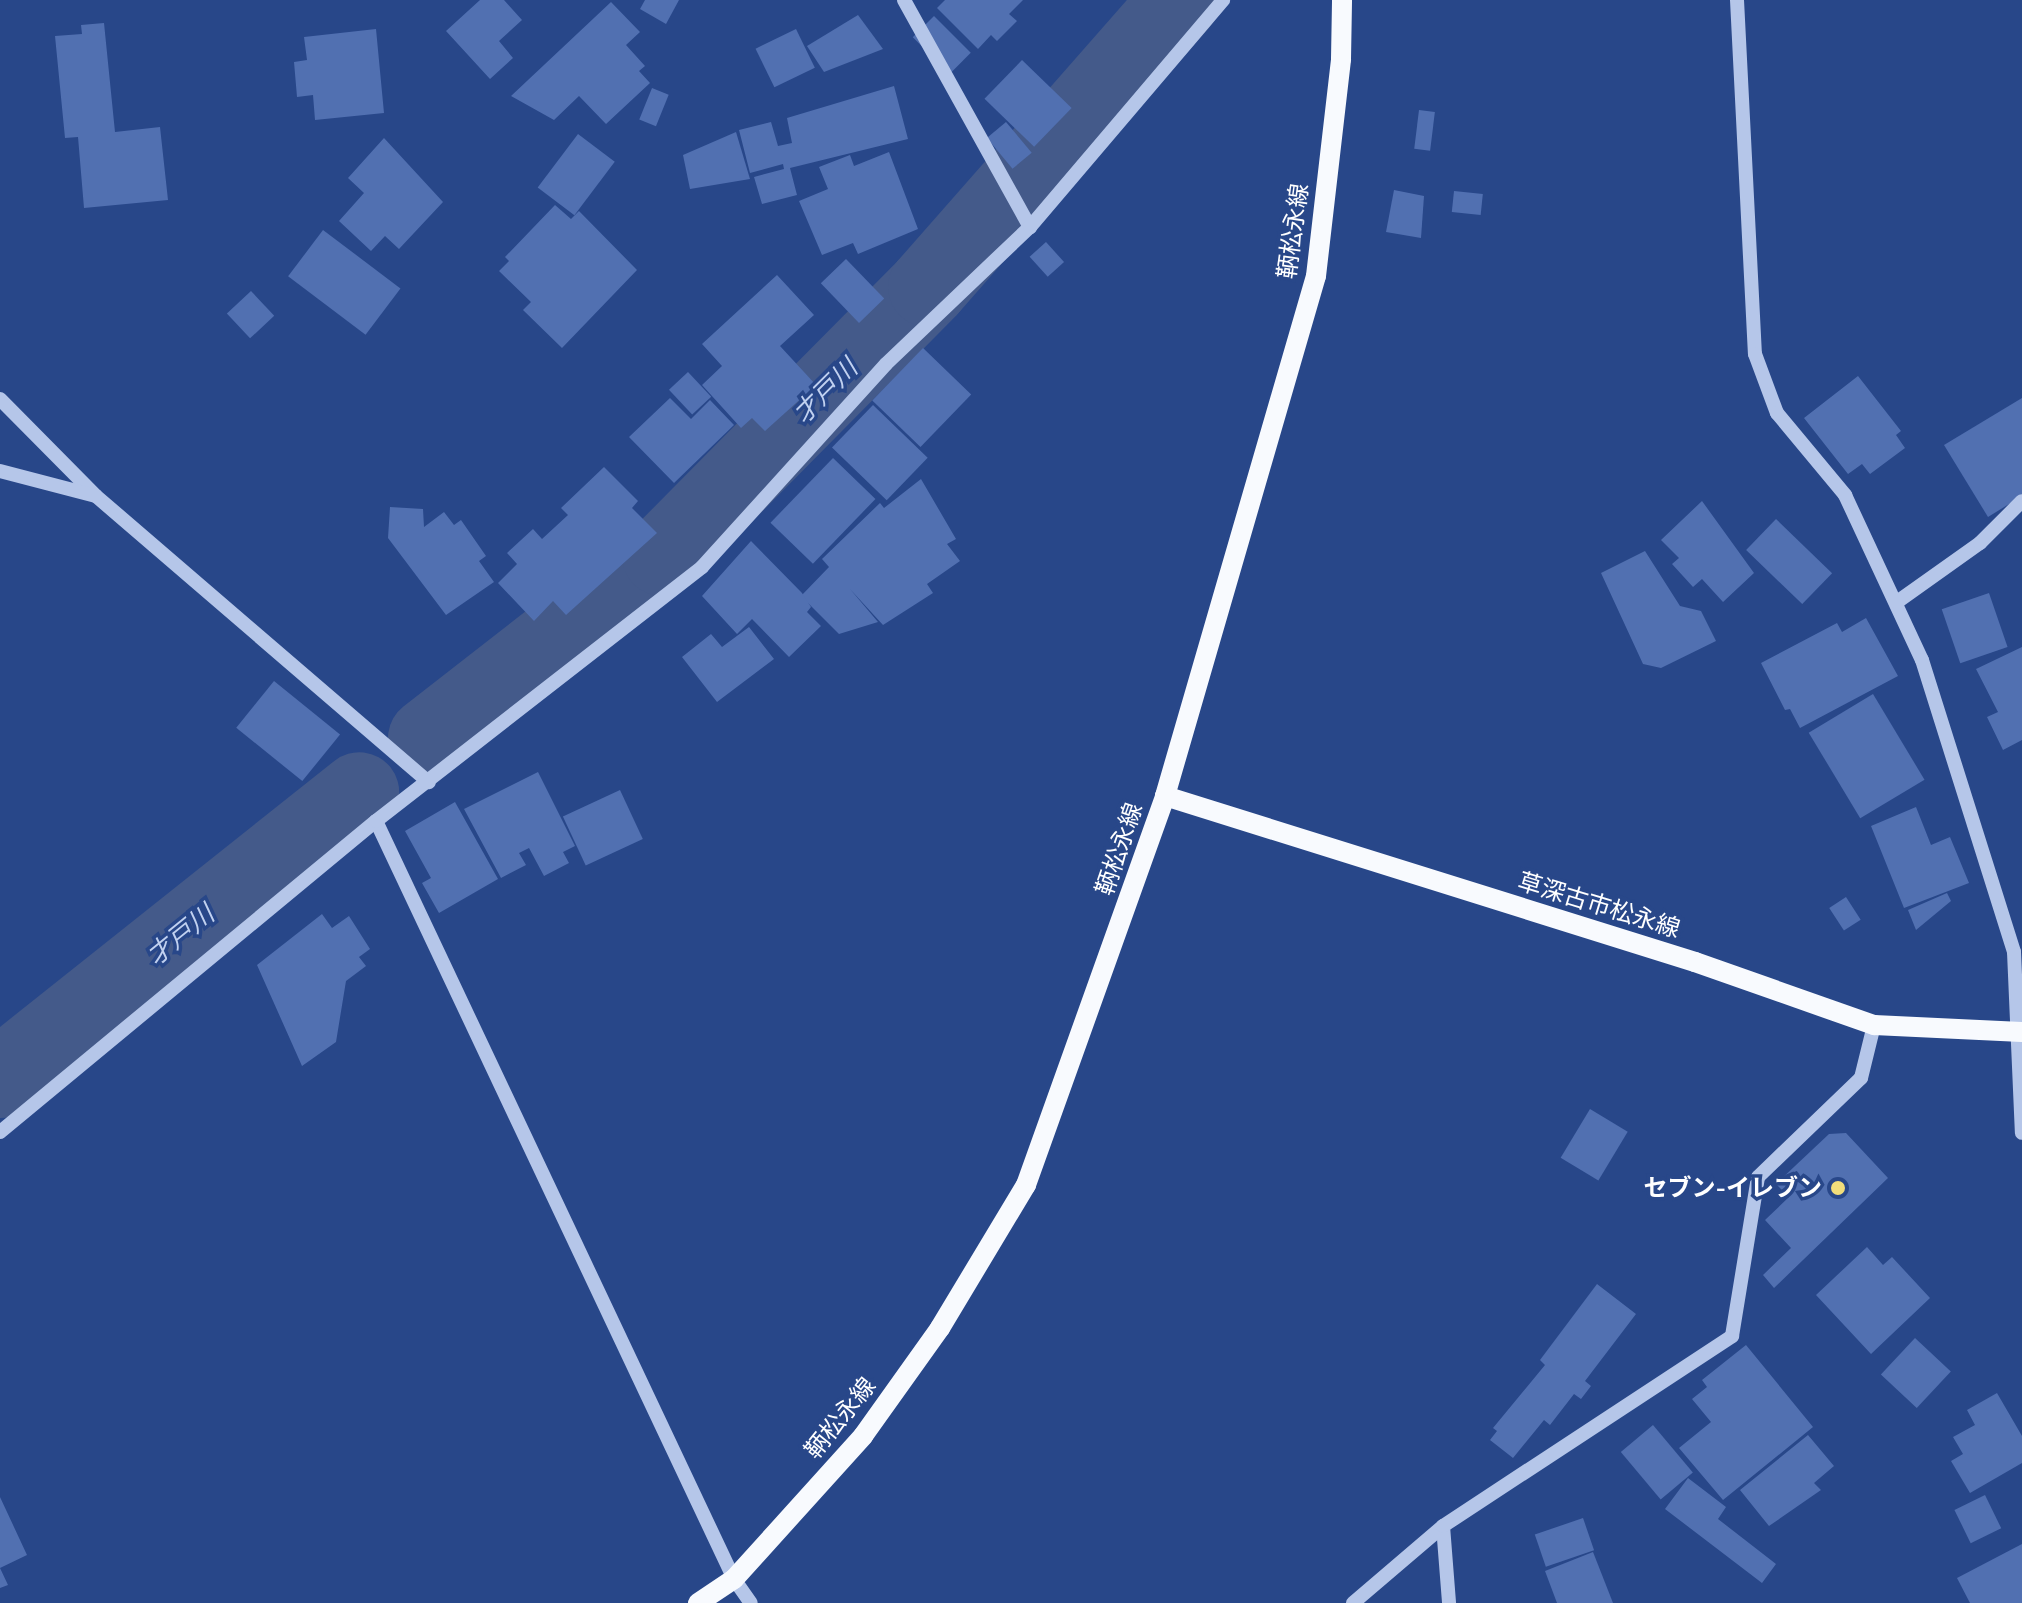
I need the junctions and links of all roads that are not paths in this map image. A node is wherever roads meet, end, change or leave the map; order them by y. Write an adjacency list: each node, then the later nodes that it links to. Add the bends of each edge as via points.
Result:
1 (904, 0): 5 (street)
2 (1223, 0): 5 (street)
3 (1342, 0): 12 (main road, 鞆松永線, via 1341,59 1316,276)
4 (1737, 0): 10 (street, via 1755,354 1777,413 1845,495)
5 (1030, 227): 11 (street, via 886,364 702,567)
6 (0, 399): 8 (street)
7 (0, 471): 8 (street)
8 (96, 496): 11 (street)
9 (2022, 501): 10 (street, via 1980,543)
10 (1897, 602): 15 (street, via 1922,660 2014,952)
11 (429, 782): 13 (street)
12 (1165, 796): 14 (main road, 草深古市松永線, via 1695,962); 19 (main road, 鞆松永線, via 1026,1185 940,1328 863,1436)
13 (376, 821): 16 (street); 19 (street)
14 (1874, 1025): 15 (main road, 草深古市松永線); 18 (street, via 1861,1078 1758,1177 1732,1336)
15 (2020, 1032): 17 (street)
16 (0, 1132)
17 (2022, 1133)
18 (1443, 1526): 22 (street); 23 (street)
19 (734, 1579): 20 (main road, 鞆松永線); 21 (street)
20 (698, 1603)
21 (751, 1603)
22 (1353, 1603)
23 (1449, 1603)

